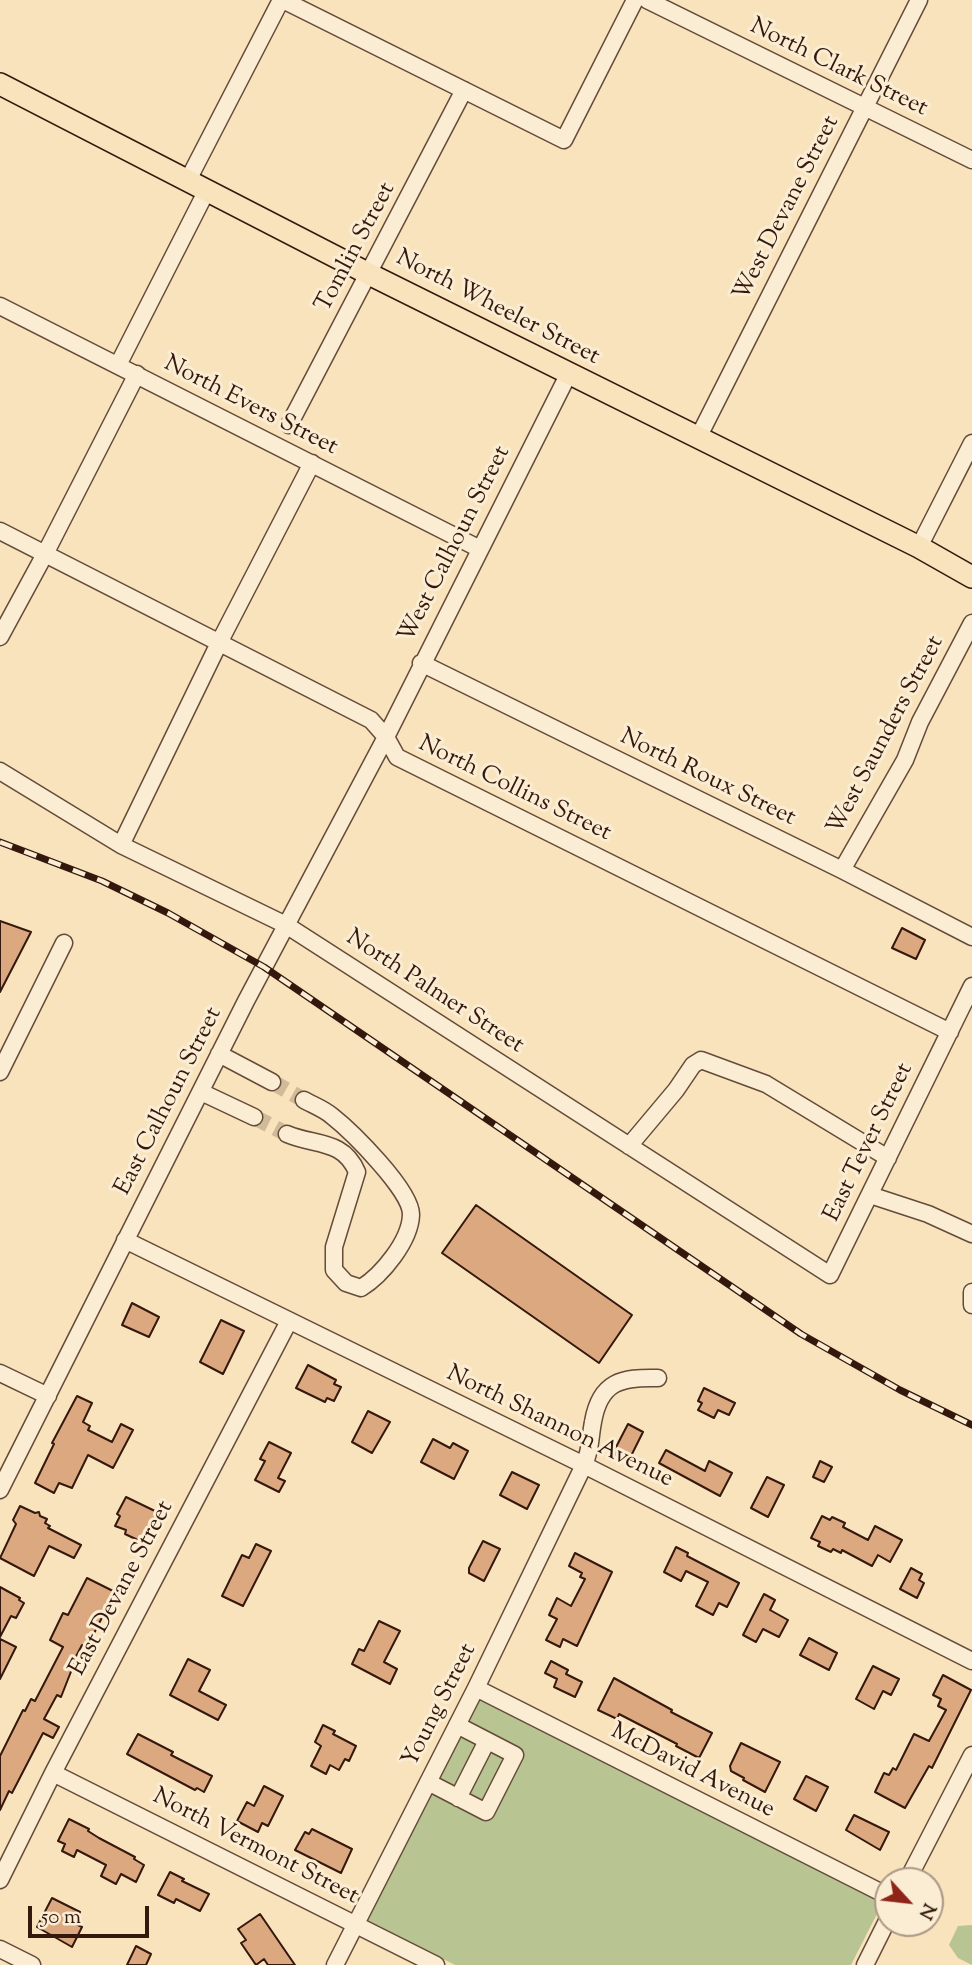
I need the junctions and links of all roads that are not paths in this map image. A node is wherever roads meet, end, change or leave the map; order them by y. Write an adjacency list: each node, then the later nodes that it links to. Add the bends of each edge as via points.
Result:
1 (282, 0): 6 (street); 9 (street)
2 (635, 0): 6 (street, via 564,141)
3 (647, 0): 7 (street, North Clark Street)
4 (919, 0): 7 (street, West Devane Street)
5 (0, 84): 9 (main road, North Wheeler Street)
6 (464, 90): 11 (street, Tomlin Street)
7 (864, 108): 8 (street, North Clark Street); 17 (street, West Devane Street)
8 (972, 160)
9 (188, 180): 10 (main road, North Wheeler Street)
10 (207, 190): 11 (main road, North Wheeler Street); 13 (street)
11 (369, 274): 15 (main road, North Wheeler Street); 16 (street, Tomlin Street)
12 (0, 306): 13 (street, North Evers Street)
13 (118, 365): 14 (street, North Evers Street)
14 (137, 374): 19 (street, North Evers Street); 23 (street)
15 (568, 375): 17 (main road, North Wheeler Street); 22 (street, West Calhoun Street)
16 (289, 425)
17 (698, 439): 21 (main road, North Wheeler Street)
18 (972, 443): 21 (street)
19 (312, 463): 22 (street, North Evers Street); 27 (street)
20 (0, 531): 23 (street, North Collins Street)
21 (919, 547): 24 (main road, North Wheeler Street)
22 (480, 549): 28 (street, West Calhoun Street)
23 (45, 554): 26 (street); 27 (street, North Collins Street)
24 (972, 577)
25 (972, 623): 32 (street, West Saunders Street, via 905,760)
26 (0, 638)
27 (220, 641): 29 (street, North Collins Street, via 371,719); 31 (street)
28 (421, 663): 29 (street, West Calhoun Street); 32 (street, North Roux Street)
29 (386, 737): 33 (street, East Calhoun Street); 37 (street, North Collins Street, via 397,757)
30 (0, 771): 31 (street, North Palmer Street)
31 (121, 845): 33 (street, North Palmer Street)
32 (842, 870): 34 (street, North Roux Street)
33 (286, 925): 38 (street, East Calhoun Street); 45 (street, North Palmer Street)
34 (972, 937)
35 (64, 943): 39 (street)
36 (972, 986): 37 (street, East Tever Street)
37 (950, 1032): 46 (street, East Tever Street)
38 (219, 1054): 40 (street); 41 (street, East Calhoun Street)
39 (0, 1072)
40 (272, 1082)
41 (201, 1091): 43 (street); 49 (street, East Calhoun Street)
42 (304, 1100): 44 (street, via 330,1114 362,1142 412,1213 397,1250 377,1278 361,1289 346,1283 334,1270 334,1247 357,1172 352,1159 339,1149)
43 (254, 1117)
44 (287, 1134)
45 (629, 1146): 46 (street, via 701,1060 766,1084); 50 (street, North Palmer Street)
46 (888, 1158): 47 (street, East Tever Street)
47 (870, 1195): 48 (street); 50 (street, East Tever Street)
48 (972, 1234)
49 (125, 1240): 53 (street, North Shannon Avenue); 56 (street, East Calhoun Street)
50 (831, 1275)
51 (972, 1293): 52 (street)
52 (972, 1305)
53 (289, 1321): 57 (street, North Shannon Avenue); 64 (street, East Devane Street)
54 (0, 1373): 56 (street)
55 (658, 1378): 57 (street, Young Street, via 623,1379 609,1388 594,1414)
56 (48, 1396): 58 (street, East Calhoun Street)
57 (584, 1465): 59 (street, North Shannon Avenue); 60 (street, Young Street)
58 (0, 1490)
59 (972, 1661)
60 (476, 1688): 61 (street, Young Street); 69 (street, McDavid Avenue)
61 (457, 1725): 62 (street); 65 (street, Young Street)
62 (487, 1741): 66 (street); 66 (street, via 515,1755 492,1801 486,1812)
63 (972, 1755): 67 (street)
64 (53, 1773): 68 (street, East Devane Street); 70 (street, North Vermont Street)
65 (428, 1782): 66 (street); 70 (street, Young Street)
66 (458, 1798)
67 (914, 1867)
68 (0, 1880)
69 (874, 1889)
70 (356, 1924): 74 (street, Young Street); 75 (street, North Vermont Street)
71 (879, 1937): 76 (street)
72 (0, 1949): 73 (street)
73 (32, 1965)
74 (335, 1965)
75 (436, 1965)
76 (865, 1965)

